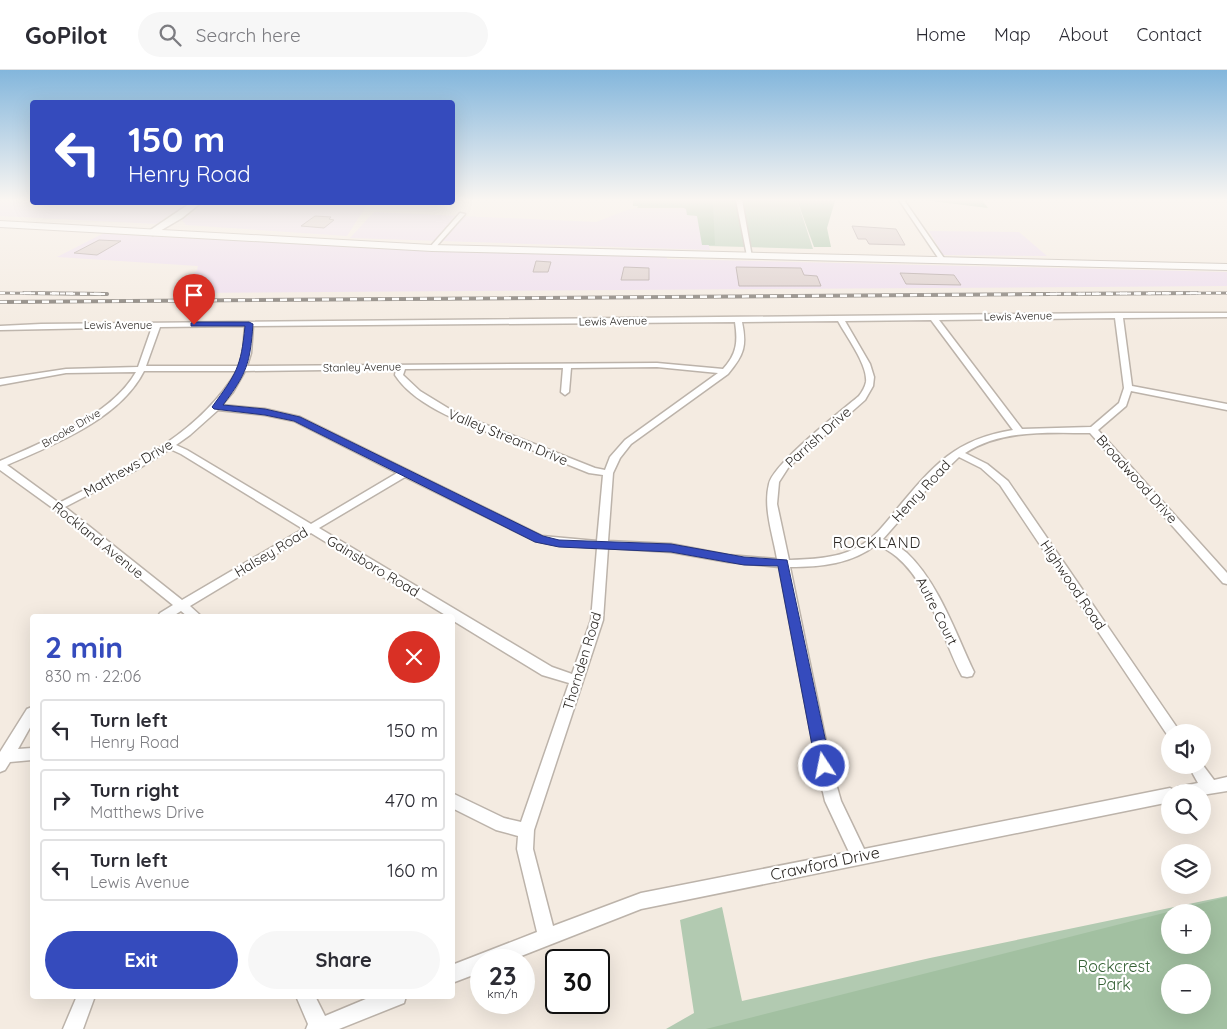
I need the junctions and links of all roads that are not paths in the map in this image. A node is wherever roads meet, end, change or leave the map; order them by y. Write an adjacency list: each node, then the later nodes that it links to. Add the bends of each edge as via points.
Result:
1 (430, 245): 3 (main road)
2 (431, 245): 3 (main road)
3 (435, 245): 6 (main road)
4 (747, 245): 6 (street)
5 (931, 245): 7 (street)
6 (749, 254): 7 (main road)
7 (941, 259): 8 (main road); 9 (main road)
8 (1227, 263)
9 (1227, 267)
10 (1227, 315): 11 (street, Lewis Avenue)
11 (1118, 316): 12 (street, Lewis Avenue); 24 (street)
12 (933, 317): 13 (street, Lewis Avenue); 29 (street)
13 (840, 318): 14 (street, Lewis Avenue); 39 (street, Parrish Drive, via 871,378 862,398 784,466 774,482 772,504)
14 (738, 319): 15 (street, Lewis Avenue); 22 (street, Thornden Road, via 742,344 737,359)
15 (249, 324): 16 (street, Lewis Avenue); 20 (street, Matthews Drive)
16 (157, 325): 17 (street, Lewis Avenue); 21 (street, Brooke Drive)
17 (0, 328)
18 (567, 366): 19 (street, Stanley Avenue); 22 (street, Stanley Avenue, via 657,365); 25 (street)
19 (401, 367): 20 (street, Stanley Avenue); 34 (street, Valley Stream Drive, via 399,375 417,393 453,415 593,471)
20 (242, 368): 21 (street, Stanley Avenue); 26 (street, Matthews Drive)
21 (140, 369): 23 (street, Stanley Avenue, via 66,371); 32 (street, Brooke Drive, via 129,386 104,410 62,436)
22 (725, 372): 34 (street, Thornden Road, via 628,442 615,457)
23 (0, 382)
24 (1128, 388): 27 (street); 28 (street, Broadwood Drive, via 1123,404)
25 (565, 392)
26 (217, 407): 30 (street, Matthews Drive); 33 (street, Henry Road, via 297,419)
27 (1227, 407)
28 (1093, 430): 29 (street, Henry Road); 40 (street, Broadwood Drive)
29 (1020, 433): 31 (street, Henry Road, via 981,441)
30 (170, 446): 35 (street, Matthews Drive); 36 (street, Gainsboro Road)
31 (958, 453): 37 (street, Henry Road, via 942,466); 49 (street, Highwood Road, via 984,466 1004,483)
32 (0, 465): 35 (street, Rockland Avenue)
33 (404, 473): 36 (street, Halsey Road); 38 (street, Henry Road, via 539,539 559,544)
34 (608, 473): 38 (street, Thornden Road)
35 (58, 507): 41 (street, Rockland Avenue)
36 (311, 529): 41 (street, Halsey Road); 44 (street, Gainsboro Road)
37 (876, 539): 39 (street, Henry Road, via 859,552 838,559); 46 (street, Autre Court, via 902,554 914,566)
38 (604, 546): 39 (street, Henry Road, via 671,548 744,561); 47 (street, Thornden Road, via 597,620)
39 (783, 562): 57 (street, Parrish Drive, via 833,801)
40 (1227, 580)
41 (181, 606): 42 (street, Halsey Road); 43 (street, Rockland Avenue)
42 (167, 614)
43 (192, 614)
44 (452, 614)
45 (455, 616): 47 (street, Gainsboro Road, via 547,671)
46 (967, 672)
47 (577, 681): 56 (street, Thornden Road)
48 (30, 716): 51 (street)
49 (1168, 724)
50 (30, 754): 51 (street)
51 (2, 761)
52 (1227, 784): 53 (street)
53 (1211, 787)
54 (1161, 797): 57 (street, Crawford Drive)
55 (455, 802): 56 (street, via 502,825)
56 (526, 830): 58 (street, Thornden Road, via 526,849)
57 (859, 856): 58 (street, Crawford Drive, via 642,901)
58 (547, 936): 59 (street, Crawford Drive)
59 (515, 949)
60 (470, 967): 61 (street)
61 (455, 973)
62 (85, 999): 66 (street)
63 (306, 999): 65 (street)
64 (390, 999): 65 (street)
65 (318, 1028)
66 (73, 1029)

